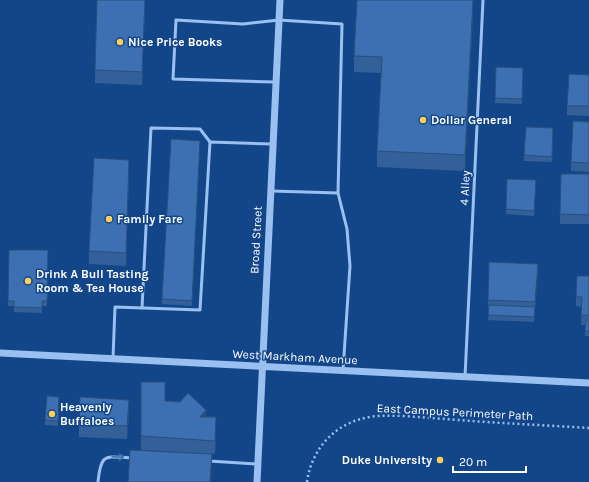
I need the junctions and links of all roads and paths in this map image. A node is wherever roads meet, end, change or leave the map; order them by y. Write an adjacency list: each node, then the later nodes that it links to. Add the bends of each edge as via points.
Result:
1 (280, 0): 3 (street, Broad Street)
2 (484, 0): 14 (lane, 4 Alley)
3 (279, 20): 4 (street, Broad Street); 4 (lane, via 243,24 176,20 173,79); 8 (lane, via 342,24)
4 (276, 82): 6 (street, Broad Street)
5 (210, 142): 6 (lane); 9 (lane, via 200,310); 9 (lane, via 200,129 151,128)
6 (272, 144): 7 (street, Broad Street)
7 (270, 191): 8 (lane); 12 (street, Broad Street)
8 (338, 193): 13 (lane, via 347,229 350,266)
9 (142, 308): 11 (lane, via 115,307)
10 (0, 353): 11 (street, West Markham Avenue)
11 (113, 359): 12 (street, West Markham Avenue)
12 (262, 367): 13 (street, West Markham Avenue); 19 (street, Broad Street)
13 (343, 371): 14 (street, West Markham Avenue)
14 (465, 377): 15 (street, West Markham Avenue)
15 (589, 383)
16 (589, 428): 22 (path, East Campus Perimeter Path, via 406,417 362,418 328,437 317,452)
17 (138, 458): 20 (lane, one-way to 17, via 102,460 107,457)
18 (201, 461): 19 (lane)
19 (257, 464): 21 (street, Broad Street)
20 (98, 482)
21 (257, 482)
22 (307, 482)

